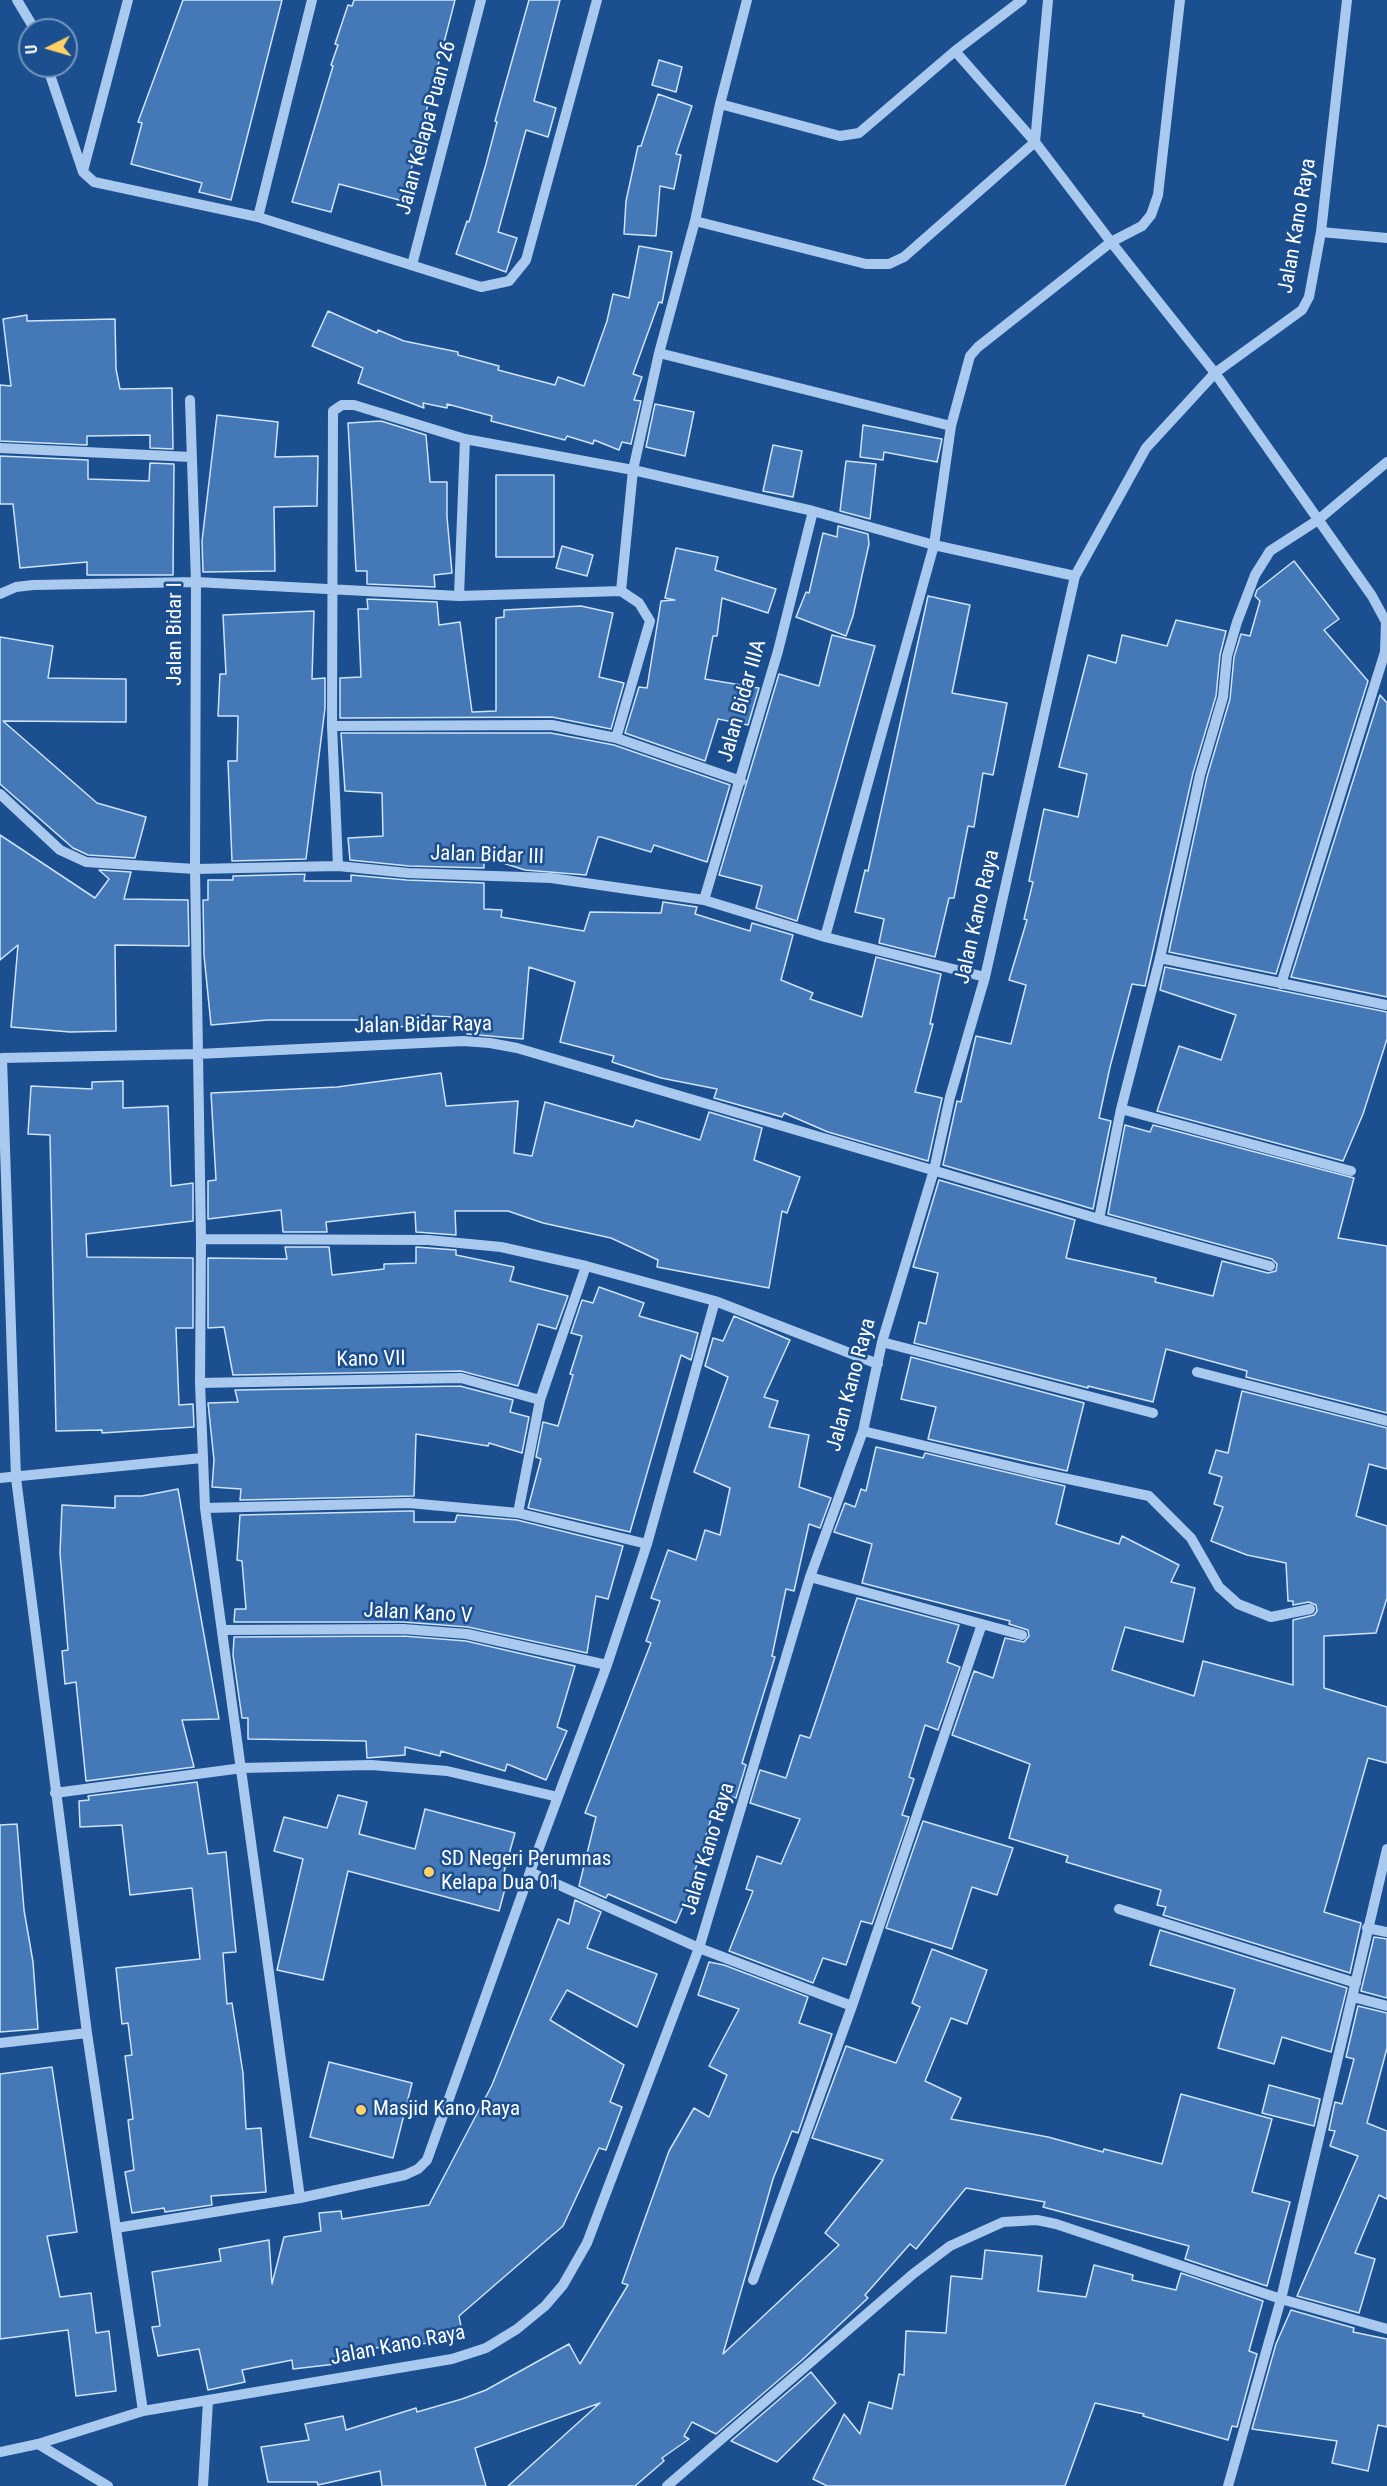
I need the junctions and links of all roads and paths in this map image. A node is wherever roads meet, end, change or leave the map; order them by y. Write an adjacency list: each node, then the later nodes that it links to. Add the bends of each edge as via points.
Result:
1 (17, 0): 11 (street)
2 (128, 0): 16 (street)
3 (312, 0): 17 (street)
4 (481, 0): 22 (street, Jalan Kelapa Puan 26)
5 (597, 0): 22 (street, via 526,260 509,281 481,287)
6 (747, 0): 14 (street)
7 (1022, 0): 12 (street)
8 (1048, 0): 15 (street)
9 (1180, 0): 21 (street, via 1158,195 1142,226)
10 (1347, 0): 19 (street, Jalan Kano Raya)
11 (28, 18)
12 (955, 51): 14 (street, via 869,125 849,136); 15 (street)
13 (51, 78): 16 (street)
14 (720, 104): 18 (street)
15 (1035, 142): 18 (street, via 904,257 889,264 838,259); 21 (street)
16 (83, 172): 17 (street, via 94,182)
17 (258, 217): 22 (street)
18 (694, 220): 23 (street)
19 (1321, 232): 20 (street); 24 (street, Jalan Kano Raya, via 1309,297 1302,310)
20 (1387, 238)
21 (1111, 242): 24 (street); 26 (street, via 970,356)
22 (412, 266)
23 (659, 353): 26 (street); 31 (street)
24 (1215, 373): 33 (street); 35 (street, Jalan Kano Raya, via 1146,448)
25 (190, 400): 29 (street, Jalan Bidar I)
26 (951, 426): 34 (street)
27 (465, 439): 31 (street); 37 (street, via 354,405 342,405 333,411); 40 (street)
28 (0, 448): 29 (street)
29 (191, 457): 36 (street, Jalan Bidar I)
30 (1387, 462): 33 (street)
31 (633, 470): 32 (street); 38 (street)
32 (813, 511): 34 (street); 43 (street, Jalan Bidar IIIA)
33 (1318, 520): 49 (street, via 1270,550 1255,575 1237,622 1227,656 1223,697 1200,774); 51 (street, via 1386,622 1385,652)
34 (934, 545): 35 (street); 48 (street)
35 (1076, 576): 50 (street, Jalan Kano Raya)
36 (196, 582): 37 (street); 39 (street, via 33,585); 46 (street, Jalan Bidar I)
37 (333, 589): 40 (street); 41 (street)
38 (621, 591): 40 (street); 42 (street, via 639,603 650,621)
39 (0, 594)
40 (459, 596)
41 (332, 726): 42 (street, via 552,725); 45 (street)
42 (616, 738): 43 (street)
43 (741, 781): 47 (street, Jalan Bidar IIIA)
44 (0, 794): 46 (street, Jalan Bidar III, via 71,857 86,862)
45 (338, 866): 46 (street, Jalan Bidar III); 47 (street, Jalan Bidar III, via 408,873 551,878)
46 (195, 869): 53 (street, Jalan Bidar I)
47 (704, 900): 48 (street, Jalan Bidar III)
48 (825, 937): 50 (street, Jalan Bidar III)
49 (1160, 958): 51 (street); 55 (street)
50 (985, 978): 56 (street, Jalan Kano Raya, via 950,1097)
51 (1281, 984): 52 (street)
52 (1387, 1005)
53 (198, 1054): 54 (street, Jalan Bidar Raya); 56 (street, Jalan Bidar Raya, via 463,1041 490,1043); 59 (street, Jalan Bidar I)
54 (1, 1057): 73 (street)
55 (1121, 1109): 57 (street); 58 (street)
56 (934, 1170): 58 (street, Jalan Bidar Raya); 63 (street, Jalan Kano Raya)
57 (1351, 1171)
58 (1099, 1219): 61 (street, Jalan Bidar Raya)
59 (201, 1239): 60 (street, via 428,1240 501,1247); 66 (street, Jalan Bidar I)
60 (586, 1266): 62 (street); 67 (street)
61 (1270, 1266)
62 (715, 1301): 64 (street); 76 (street)
63 (882, 1342): 64 (street, Jalan Kano Raya); 68 (street)
64 (878, 1364): 70 (street, Jalan Kano Raya)
65 (1197, 1372): 69 (street)
66 (200, 1383): 67 (street, Kano VII, via 461,1378); 71 (street, Jalan Bidar I)
67 (540, 1400): 75 (street)
68 (1154, 1413)
69 (1387, 1421)
70 (863, 1431): 77 (street, Jalan Kano Raya); 78 (street, via 1149,1496 1191,1538 1219,1587 1238,1604 1271,1617)
71 (202, 1458): 73 (street); 74 (street, Jalan Bidar I)
72 (0, 1478): 73 (street)
73 (16, 1478): 84 (street)
74 (205, 1508): 75 (street, via 409,1503); 80 (street, Jalan Bidar I)
75 (518, 1513): 76 (street)
76 (647, 1544): 82 (street)
77 (810, 1577): 79 (street); 91 (street, Jalan Kano Raya)
78 (1310, 1609)
79 (982, 1624): 81 (street); 94 (street)
80 (224, 1630): 82 (street, Jalan Kano V, via 403,1629 467,1634); 83 (street, Jalan Bidar I)
81 (1022, 1635)
82 (608, 1665): 85 (street)
83 (242, 1768): 84 (street); 85 (street, via 412,1767 447,1771); 98 (street, Jalan Bidar I)
84 (55, 1793): 96 (street)
85 (558, 1797): 87 (street)
86 (1387, 1849): 89 (street)
87 (530, 1872): 91 (street); 98 (street, via 427,2160 405,2175)
88 (1119, 1909): 92 (street)
89 (1367, 1928): 90 (street); 92 (street)
90 (1387, 1932)
91 (699, 1948): 94 (street); 103 (street, Jalan Kano Raya, via 586,2243 563,2285 545,2306 486,2348 453,2359)
92 (1356, 1983): 93 (street)
93 (1353, 1997): 95 (street); 101 (street)
94 (852, 2006): 100 (street)
95 (1387, 2006)
96 (87, 2033): 97 (street); 99 (street)
97 (0, 2043)
98 (300, 2198): 99 (street)
99 (116, 2228): 104 (street)
100 (753, 2280)
101 (1281, 2299): 102 (street); 109 (street, via 1056,2223 1019,2220 990,2225 950,2246 913,2274); 110 (street)
102 (1387, 2329)
103 (208, 2401): 104 (street, Jalan Kano Raya); 108 (street)
104 (143, 2411): 105 (street, Jalan Kano Raya)
105 (38, 2444): 106 (street, Jalan Kano Raya); 107 (street)
106 (0, 2452)
107 (108, 2486)
108 (202, 2486)
109 (667, 2486)
110 (1228, 2486)

